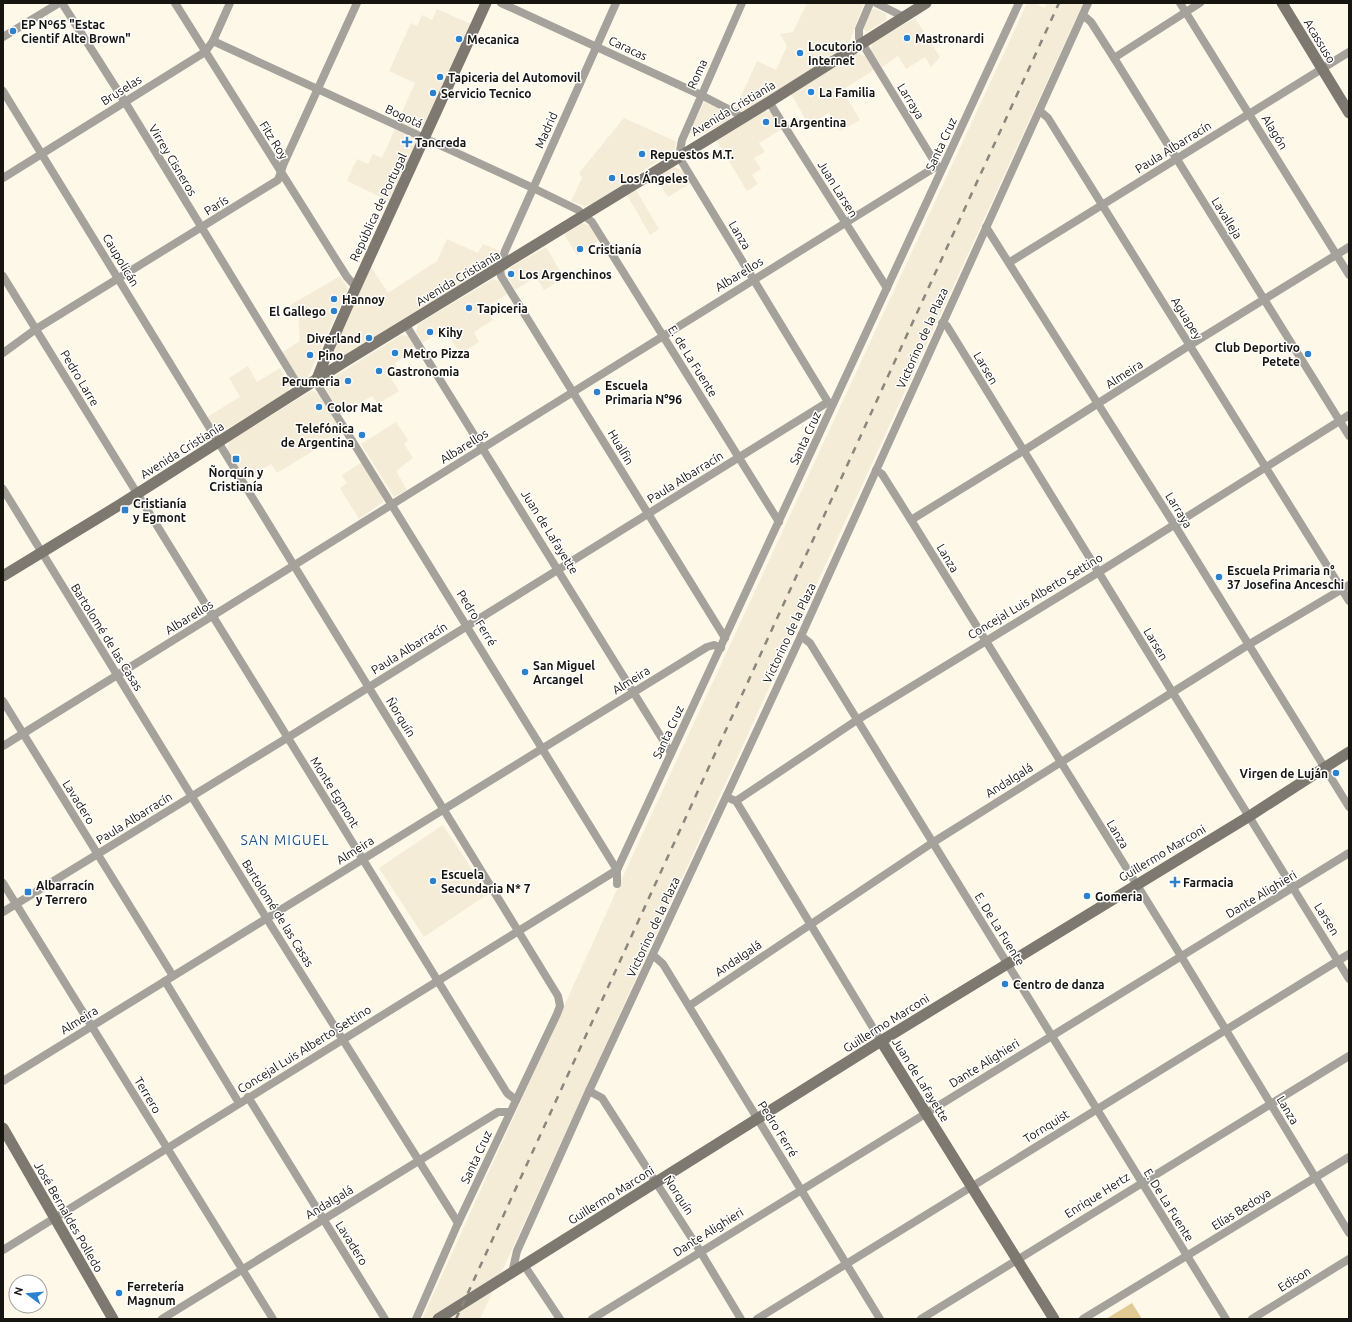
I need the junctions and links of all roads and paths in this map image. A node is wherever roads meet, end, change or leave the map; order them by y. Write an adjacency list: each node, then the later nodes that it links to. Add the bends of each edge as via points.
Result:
1 (60, 3): 20 (street); 31 (street, Virrey Cisneros)
2 (175, 3): 24 (street, Fitz Roy)
3 (230, 3): 21 (street, Bruselas)
4 (357, 3): 28 (street, París)
5 (486, 3): 37 (main road, República de Portugal)
6 (501, 3): 23 (street, Caracas)
7 (616, 3): 23 (street, Madrid)
8 (742, 3): 30 (street, Roma)
9 (870, 3): 22 (street, via 859,29)
10 (876, 3): 19 (street)
11 (926, 3): 19 (main road, Avenida Cristianía)
12 (1019, 3): 41 (street, Santa Cruz)
13 (1088, 3): 18 (street, Victorino de la Plaza)
14 (1180, 3): 17 (street, Alagón)
15 (1200, 3): 17 (street)
16 (1282, 3): 27 (main road, Acassuso)
17 (1186, 12): 26 (street); 35 (street, Alagón)
18 (1083, 15): 26 (street, Lavalleja, via 1091,22); 33 (street, Victorino de la Plaza)
19 (904, 17): 22 (main road, Avenida Cristianía)
20 (3, 36)
21 (213, 41): 24 (street, Bruselas); 28 (street, Bogotá)
22 (862, 44): 32 (main road, Avenida Cristianía); 41 (street, Larraya)
23 (596, 46): 30 (street, Caracas); 44 (street, Madrid)
24 (205, 52): 31 (street, Bruselas); 42 (street, Fitz Roy)
25 (1349, 52): 27 (street, Paula Albarracín)
26 (1114, 58): 40 (street, Lavalleja)
27 (1321, 68): 34 (main road, Acassuso); 35 (street, Paula Albarracín)
28 (317, 90): 37 (street, Bogotá); 42 (street, París)
29 (3, 91): 38 (street, Caupolicán)
30 (701, 95): 36 (street, Caracas); 39 (street, Roma, via 682,140)
31 (125, 102): 38 (street, Bruselas); 49 (street, Virrey Cisneros)
32 (769, 102): 36 (main road, Avenida Cristianía); 47 (street, Juan Larsen)
33 (1040, 111): 45 (street, Aguapey, via 1048,118); 48 (street, Victorino de la Plaza)
34 (1349, 113)
35 (1249, 114): 40 (street, Paula Albarracín); 51 (street, Alagón)
36 (742, 118): 39 (main road, Avenida Cristianía)
37 (424, 138): 44 (street, Bogotá); 58 (main road, República de Portugal)
38 (42, 154): 43 (street, Bruselas); 56 (street, Caupolicán)
39 (679, 157): 46 (main road, Avenida Cristianía); 57 (street, Lanza)
40 (1176, 160): 45 (street, Paula Albarracín); 60 (street, Lavalleja)
41 (940, 167): 47 (street, Albarellos); 59 (street, Santa Cruz)
42 (281, 173): 49 (street, París, via 278,180); 58 (street, Fitz Roy, via 346,277)
43 (3, 178)
44 (532, 188): 46 (street, Bogotá); 53 (street, Madrid)
45 (1102, 206): 52 (street, Paula Albarracín); 65 (street, Aguapey)
46 (584, 214): 53 (main road, Avenida Cristianía); 64 (street, E. de La Fuente, via 592,222)
47 (846, 223): 57 (street, Albarellos); 59 (street, Juan Larsen)
48 (986, 227): 52 (street, Larraya); 61 (street, Victorino de la Plaza)
49 (201, 229): 56 (street, París); 68 (street, Virrey Cisneros)
50 (1349, 247): 51 (street, Almeira)
51 (1337, 255): 54 (street, Alagón); 60 (street, Almeira)
52 (1010, 262): 71 (street, Larraya)
53 (500, 268): 62 (main road, Avenida Cristianía); 69 (street, Hualfin, via 501,276)
54 (1349, 275)
55 (3, 276): 63 (street, Pedro Larre)
56 (118, 279): 63 (street, París); 75 (street, Caupolicán)
57 (753, 279): 64 (street, Albarellos); 70 (street, Lanza)
58 (356, 287): 67 (main road, República de Portugal)
59 (887, 288): 70 (street, Santa Cruz)
60 (1263, 299): 65 (street, Almeira); 73 (street, Lavalleja)
61 (942, 323): 77 (street, Larsen, via 947,326); 80 (street, Victorino de la Plaza)
62 (406, 325): 67 (main road, Avenida Cristianía); 76 (street, Juan de Lafayette)
63 (36, 329): 66 (street, París); 82 (street, Pedro Larre)
64 (664, 336): 69 (street, Albarellos); 78 (street, E. de La Fuente)
65 (1190, 345): 71 (street, Almeira); 79 (street, Aguapey)
66 (3, 353)
67 (317, 379): 68 (main road, Avenida Cristianía); 83 (street, Pedro Ferré)
68 (301, 390): 75 (main road, Avenida Cristianía)
69 (574, 392): 76 (street, Albarellos); 84 (street, Hualfin)
70 (830, 403): 78 (street, Paula Albarracín); 86 (street, Santa Cruz)
71 (1099, 405): 77 (street, Almeira); 87 (street, Larraya)
72 (1349, 415): 73 (street, Concejal Luis Alberto Settino)
73 (1340, 421): 74 (street, Lavalleja); 79 (street, Concejal Luis Alberto Settino)
74 (1349, 436)
75 (218, 442): 82 (main road, Avenida Cristianía); 89 (street, Ñorquín)
76 (482, 448): 83 (street, Albarellos); 90 (street, Juan de Lafayette)
77 (1023, 452): 85 (street, Almeira); 91 (street, Larsen)
78 (739, 459): 84 (street, Paula Albarracín); 86 (street, E. de La Fuente)
79 (1267, 467): 87 (street, Concejal Luis Alberto Settino); 93 (street, Aguapey)
80 (876, 470): 85 (street, Lanza, via 882,474); 97 (street, Victorino de la Plaza)
81 (3, 489): 88 (street, Bartolomé de las Casas)
82 (137, 494): 88 (main road, Avenida Cristianía); 95 (street, Monte Egmont)
83 (392, 504): 89 (street, Albarellos); 96 (street, Pedro Ferré)
84 (648, 514): 90 (street, Paula Albarracín); 98 (street, Hualfin)
85 (911, 520): 99 (street, Lanza)
86 (779, 522): 98 (street, Santa Cruz)
87 (1174, 524): 91 (street, Concejal Luis Alberto Settino); 100 (street, Larraya)
88 (41, 552): 92 (main road, Avenida Cristianía); 102 (street, Bartolomé de las Casas)
89 (293, 565): 95 (street, Albarellos); 103 (street, Ñorquín)
90 (558, 569): 96 (street, Paula Albarracín); 104 (street, Juan de Lafayette)
91 (1099, 572): 99 (street, Concejal Luis Alberto Settino); 105 (street, Larsen)
92 (3, 576)
93 (1345, 587): 94 (street, Aguapey); 100 (street, Andalgalá)
94 (1349, 601)
95 (212, 617): 102 (street, Albarellos); 109 (street, Monte Egmont)
96 (468, 626): 103 (street, Paula Albarracín); 111 (street, Pedro Ferré)
97 (801, 636): 107 (street, E. De La Fuente, via 810,643); 117 (street, Victorino de la Plaza)
98 (725, 638): 101 (street, Santa Cruz)
99 (985, 641): 107 (street, Concejal Luis Alberto Settino); 114 (street, Lanza)
100 (1248, 645): 105 (street, Andalgalá); 115 (street, Larraya)
101 (720, 648): 104 (street, Almeira, via 714,645 707,647); 113 (street, Santa Cruz)
102 (117, 676): 108 (street, Albarellos); 116 (street, Bartolomé de las Casas)
103 (368, 687): 109 (street, Paula Albarracín); 120 (street, Ñorquín)
104 (634, 692): 111 (street, Almeira); 113 (street, Juan de Lafayette)
105 (1172, 692): 114 (street, Andalgalá); 121 (street, Larsen)
106 (3, 701): 108 (street, Lavadero)
107 (857, 720): 118 (street, Concejal Luis Alberto Settino); 122 (street, E. De La Fuente)
108 (23, 734): 110 (street, Albarellos); 124 (street, Lavadero)
109 (287, 738): 116 (street, Paula Albarracín); 125 (street, Monte Egmont)
110 (3, 746)
111 (543, 748): 120 (street, Almeira); 126 (street, Pedro Ferré)
112 (1349, 752): 115 (main road, Guillermo Marconi)
113 (671, 753): 126 (street, Santa Cruz)
114 (1061, 762): 122 (street, Andalgalá); 129 (street, Lanza)
115 (1325, 768): 119 (street, Larraya); 121 (main road, Guillermo Marconi)
116 (192, 796): 124 (street, Paula Albarracín); 133 (street, Bartolomé de las Casas)
117 (726, 796): 118 (street, Juan de Lafayette); 137 (street, Victorino de la Plaza)
118 (736, 802): 134 (street, Juan de Lafayette)
119 (1349, 807)
120 (443, 809): 125 (street, Almeira); 135 (street, Ñorquín)
121 (1248, 817): 129 (main road, Guillermo Marconi); 130 (street, Larsen)
122 (932, 843): 134 (street, Andalgalá); 140 (street, E. De La Fuente)
123 (1349, 853): 130 (street, Dante Alighieri)
124 (98, 854): 131 (street, Paula Albarracín); 141 (street, Lavadero)
125 (362, 859): 133 (street, Almeira); 144 (street, Monte Egmont)
126 (617, 870): 128 (street, Santa Cruz); 135 (street, Concejal Luis Alberto Settino)
127 (3, 883): 131 (street, Terrero)
128 (617, 884)
129 (1135, 885): 138 (street, Lanza); 140 (main road, Guillermo Marconi)
130 (1293, 889): 138 (street, Dante Alighieri); 139 (street, Larsen)
131 (16, 904): 132 (street, Paula Albarracín); 147 (street, Terrero)
132 (3, 912)
133 (267, 919): 141 (street, Almeira); 150 (street, Bartolomé de las Casas)
134 (810, 924): 146 (street, Andalgalá); 151 (street, Juan de Lafayette)
135 (519, 931): 144 (street, Concejal Luis Alberto Settino); 145 (street, Ñorquín, via 558,996)
136 (1349, 954): 139 (street, Tornquist)
137 (653, 955): 146 (street, Pedro Ferré, via 663,964); 154 (street, Victorino de la Plaza)
138 (1180, 956): 148 (street, Lanza); 149 (street, Dante Alighieri)
139 (1338, 960): 142 (street, Larsen); 148 (street, Tornquist)
140 (1008, 963): 149 (street, E. De La Fuente); 151 (main road, Guillermo Marconi)
141 (173, 976): 143 (street, Almeira)
142 (1349, 979)
143 (165, 981): 147 (street, Almeira); 157 (street)
144 (438, 981): 150 (street, Concejal Luis Alberto Settino); 156 (street, Monte Egmont, via 507,1093)
145 (560, 1006): 156 (street, Santa Cruz)
146 (689, 1006): 162 (street, Pedro Ferré)
147 (92, 1025): 153 (street, Almeira); 164 (street, Terrero)
148 (1225, 1029): 158 (street, Lanza); 159 (street, Tornquist)
149 (1052, 1035): 159 (street, E. De La Fuente); 161 (street, Dante Alighieri)
150 (342, 1039): 155 (street, Concejal Luis Alberto Settino); 166 (street, Bartolomé de las Casas)
151 (881, 1041): 161 (main road, Juan de Lafayette); 162 (main road, Guillermo Marconi)
152 (1349, 1056): 158 (street, Enrique Hertz)
153 (3, 1081)
154 (590, 1091): 168 (street, Ñorquín, via 602,1098); 184 (street, Victorino de la Plaza, via 518,1251)
155 (248, 1098): 157 (street, Concejal Luis Alberto Settino); 173 (street, Lavadero)
156 (516, 1100): 160 (street, Santa Cruz)
157 (239, 1103): 164 (street, Concejal Luis Alberto Settino)
158 (1271, 1105): 167 (street, Lanza); 169 (street, Enrique Hertz)
159 (1096, 1109): 169 (street, E. De La Fuente); 170 (street, Tornquist)
160 (510, 1112): 166 (street, Andalgalá, via 498,1112); 174 (street, Santa Cruz)
161 (926, 1112): 170 (main road, Juan de Lafayette); 171 (street, Dante Alighieri)
162 (758, 1119): 168 (main road, Guillermo Marconi); 171 (street, Pedro Ferré)
163 (3, 1128): 172 (main road, José Bernaldes Polledo)
164 (167, 1149): 172 (street, Concejal Luis Alberto Settino); 183 (street, Terrero)
165 (1349, 1157): 167 (street, Elías Bedoya)
166 (418, 1162): 173 (street, Andalgalá); 174 (street, Bartolomé de las Casas)
167 (1315, 1178): 175 (street, Lanza); 178 (street, Elías Bedoya)
168 (656, 1182): 177 (street, Ñorquín); 181 (main road, Guillermo Marconi)
169 (1141, 1182): 178 (street, E. De La Fuente); 179 (street, Enrique Hertz)
170 (972, 1187): 179 (main road, Juan de Lafayette); 182 (street, Tornquist)
171 (801, 1189): 177 (street, Dante Alighieri); 182 (street, Pedro Ferré)
172 (54, 1218): 176 (street, Concejal Luis Alberto Settino); 185 (main road, José Bernaldes Polledo)
173 (324, 1219): 183 (street, Andalgalá); 188 (street, Lavadero)
174 (458, 1223): 189 (street, Santa Cruz)
175 (1349, 1234)
176 (3, 1250)
177 (700, 1251): 192 (street, Dante Alighieri); 193 (street, Ñorquín)
178 (1187, 1257): 198 (street, Elías Bedoya); 199 (street, E. De La Fuente)
179 (1017, 1259): 196 (street, Enrique Hertz); 197 (main road, Juan de Lafayette)
180 (1349, 1259): 200 (street, Edison)
181 (524, 1264): 184 (main road, Guillermo Marconi); 191 (street)
182 (846, 1264): 194 (street, Tornquist); 195 (street, Pedro Ferré)
183 (241, 1269): 186 (street, Andalgalá); 187 (street, Terrero)
184 (512, 1273): 190 (main road, Guillermo Marconi)
185 (113, 1319)
186 (162, 1319)
187 (273, 1319)
188 (385, 1319)
189 (416, 1319)
190 (438, 1319)
191 (560, 1319)
192 (592, 1319)
193 (742, 1319)
194 (757, 1319)
195 (880, 1319)
196 (921, 1319)
197 (1054, 1319)
198 (1083, 1319)
199 (1226, 1319)
200 (1252, 1319)

